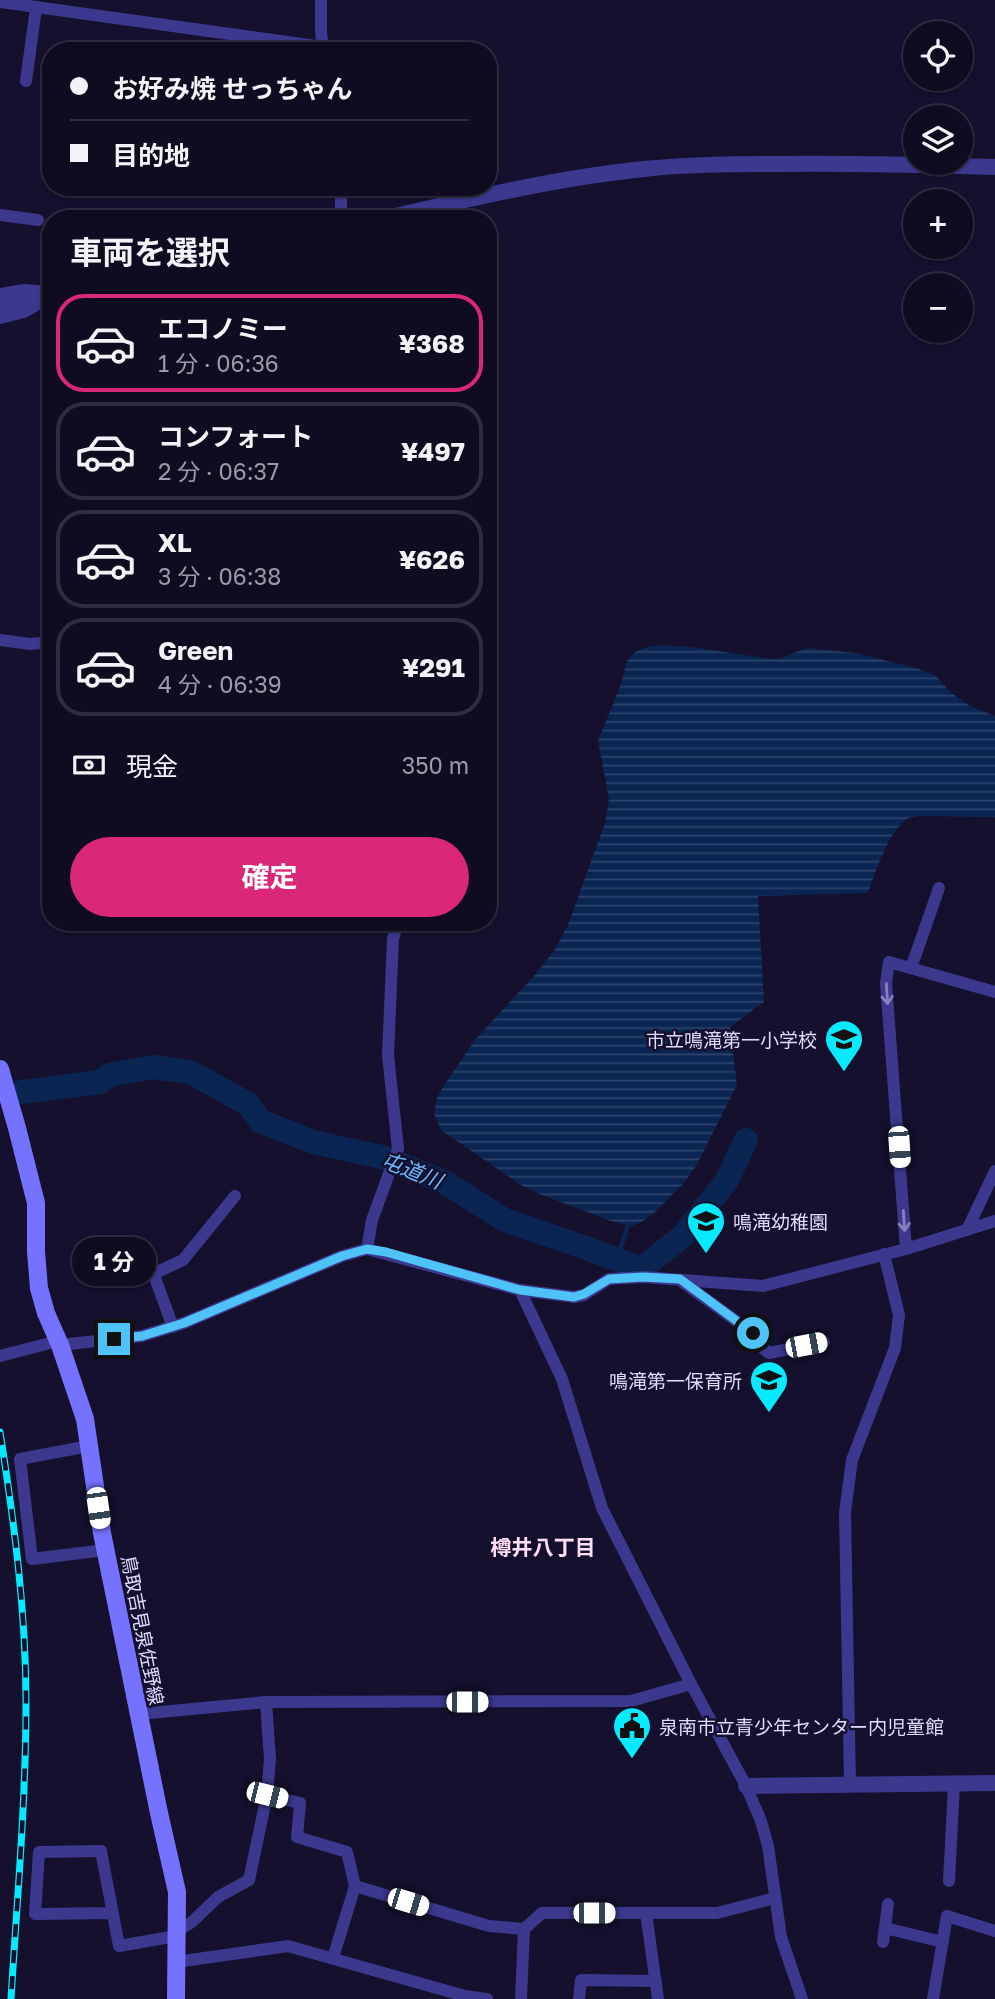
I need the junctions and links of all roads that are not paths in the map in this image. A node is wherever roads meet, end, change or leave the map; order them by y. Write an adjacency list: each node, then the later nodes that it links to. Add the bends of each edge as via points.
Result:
1 (321, 0): 5 (street)
2 (0, 2): 3 (street)
3 (36, 8): 4 (street); 6 (street)
4 (274, 42)
5 (322, 42)
6 (26, 81)
7 (995, 167): 8 (street, via 706,164 583,177)
8 (497, 193)
9 (482, 196): 10 (street)
10 (421, 210)
11 (0, 215): 12 (street)
12 (38, 220)
13 (42, 293): 14 (street, via 24,290)
14 (0, 295)
15 (42, 297): 17 (street)
16 (42, 301): 18 (street, via 24,312)
17 (0, 307)
18 (0, 318)
19 (0, 640): 20 (street)
20 (42, 643)
21 (939, 888): 23 (street)
22 (395, 931): 30 (street, via 388,1055 398,1149 372,1220)
23 (911, 968): 24 (street); 31 (street, one-way to 31, via 889,962 886,983)
24 (995, 992)
25 (0, 1069): 39 (main road, 鳥取吉見泉佐野線, via 36,1203 39,1288)
26 (995, 1171): 29 (street)
27 (235, 1196): 34 (street, via 183,1260)
28 (995, 1221): 29 (street)
29 (967, 1230): 31 (street)
30 (367, 1249): 36 (street); 37 (street)
31 (906, 1249): 32 (street)
32 (884, 1254): 35 (street, via 763,1286); 48 (street, via 899,1315 895,1348 852,1460 845,1512)
33 (147, 1256): 34 (street)
34 (153, 1274): 37 (street)
35 (680, 1279): 36 (street, via 609,1279 574,1297); 38 (street, via 753,1333 769,1353)
36 (520, 1290): 43 (street, via 562,1379 602,1508)
37 (173, 1326): 39 (street, via 142,1336)
38 (824, 1342)
39 (59, 1343): 40 (street); 41 (main road, 鳥取吉見泉佐野線, via 85,1419)
40 (0, 1356)
41 (89, 1446): 42 (main road, 鳥取吉見泉佐野線); 42 (street, via 20,1459 32,1559)
42 (105, 1550): 45 (main road, 鳥取吉見泉佐野線)
43 (691, 1684): 44 (street, via 631,1701); 49 (street)
44 (266, 1702): 45 (street); 50 (street)
45 (139, 1714): 60 (main road, 鳥取吉見泉佐野線, via 177,1892)
46 (995, 1783): 47 (street)
47 (954, 1784): 48 (street); 51 (street)
48 (850, 1785): 49 (street)
49 (746, 1786): 53 (street, via 768,1846)
50 (267, 1795): 52 (street, via 300,1803 297,1837 347,1852); 60 (street, via 249,1880 218,1897)
51 (949, 1881)
52 (355, 1886): 58 (street, via 489,1926); 63 (street)
53 (775, 1898): 56 (street, via 717,1913); 71 (street, via 781,1937)
54 (888, 1904): 57 (street)
55 (113, 1913): 55 (street, via 35,1913 39,1852 101,1851); 60 (street, via 119,1946)
56 (646, 1913): 58 (street, via 542,1913); 65 (street)
57 (885, 1928): 61 (street); 62 (street)
58 (524, 1929): 68 (street)
59 (995, 1931): 62 (street, via 947,1916)
60 (176, 1934): 64 (main road, 鳥取吉見泉佐野線)
61 (883, 1942)
62 (943, 1942): 72 (street)
63 (333, 1958): 64 (street, via 288,1946); 67 (street)
64 (176, 1962): 66 (main road, 鳥取吉見泉佐野線)
65 (656, 1981): 69 (street, via 581,1980); 70 (street)
66 (176, 1999)
67 (487, 1999)
68 (521, 1999)
69 (579, 1999)
70 (658, 1999)
71 (802, 1999)
72 (933, 1999)

